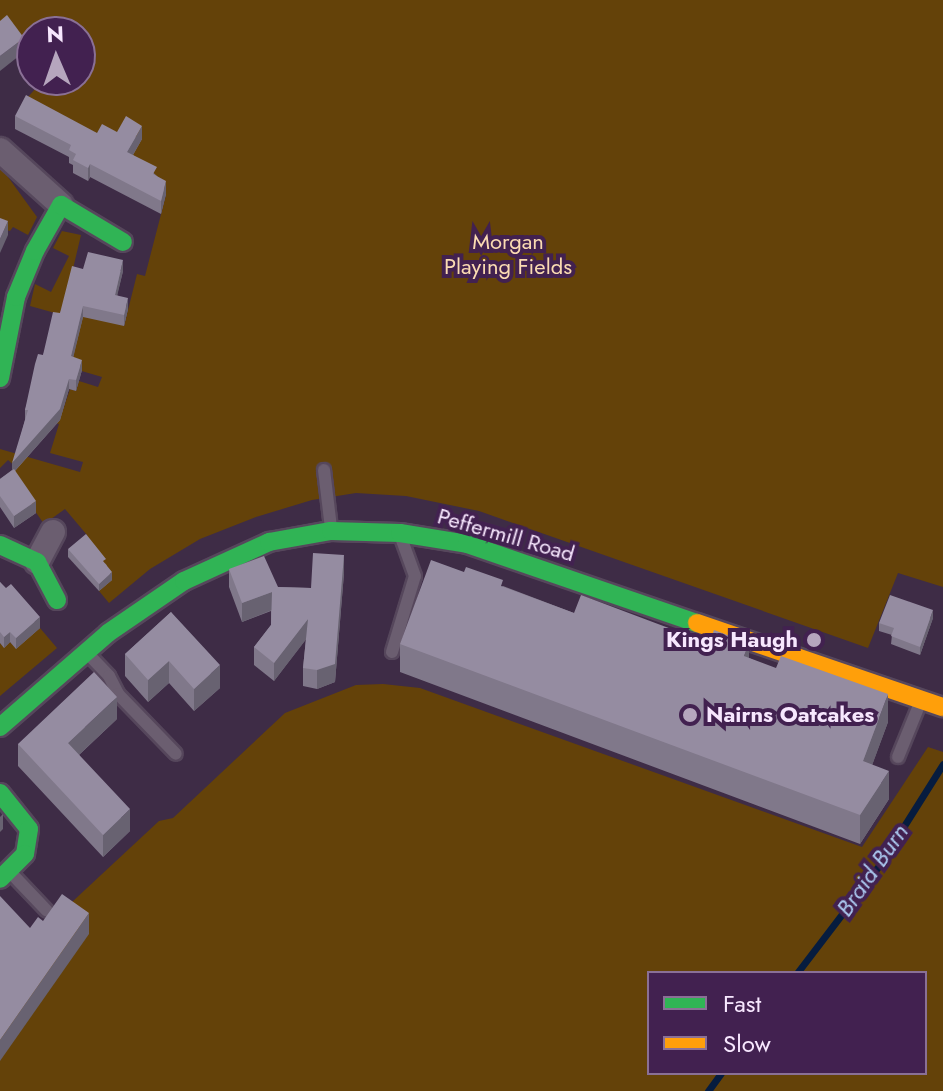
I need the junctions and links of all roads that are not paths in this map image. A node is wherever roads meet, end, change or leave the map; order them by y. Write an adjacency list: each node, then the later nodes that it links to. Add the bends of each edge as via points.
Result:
1 (0, 150): 2 (street)
2 (61, 205): 3 (main road); 4 (main road, via 16,297)
3 (123, 242)
4 (0, 378)
5 (324, 470): 6 (lane)
6 (331, 531): 8 (main road, Peffermill Road); 12 (main road, Peffermill Road, via 269,542 212,566 155,600)
7 (53, 532): 10 (street)
8 (400, 533): 13 (lane, via 415,576); 14 (main road, Peffermill Road, via 482,549)
9 (0, 545): 10 (main road)
10 (37, 562): 11 (main road)
11 (57, 600)
12 (86, 652): 16 (main road, Peffermill Road); 17 (lane)
13 (392, 652)
14 (921, 700): 15 (main road, Peffermill Road); 18 (lane)
15 (943, 707)
16 (0, 727)
17 (176, 754)
18 (898, 757)
19 (0, 793): 20 (main road, via 29,829 25,854)
20 (4, 875): 21 (lane)
21 (47, 911)

